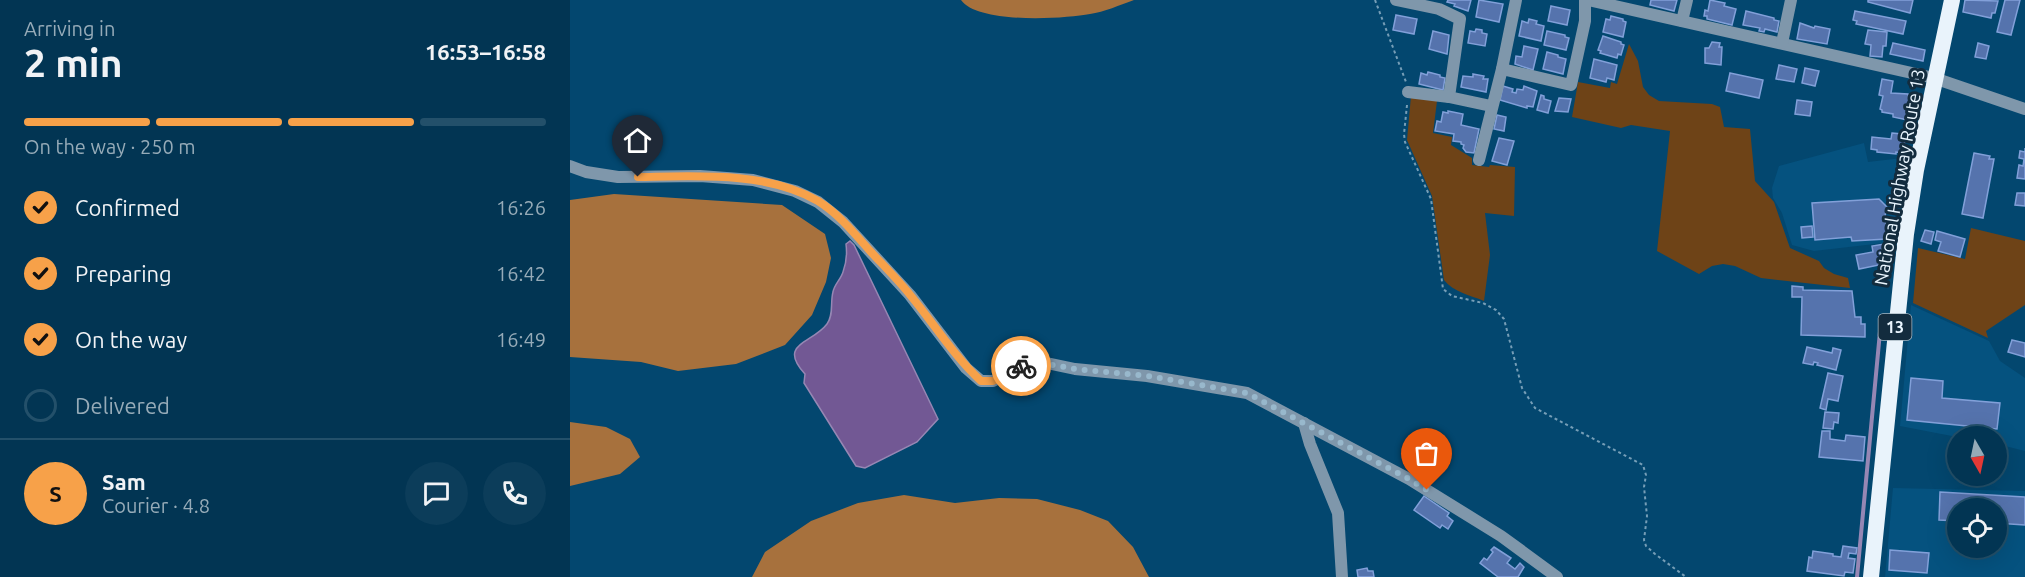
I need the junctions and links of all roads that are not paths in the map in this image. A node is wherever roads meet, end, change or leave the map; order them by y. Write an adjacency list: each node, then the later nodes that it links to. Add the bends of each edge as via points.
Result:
1 (1396, 0): 12 (street, via 1439,9 1460,19)
2 (1516, 0): 9 (street)
3 (1586, 0): 7 (street); 9 (street, via 1571,85)
4 (1687, 0): 7 (street)
5 (1791, 0): 8 (street)
6 (1952, 0): 10 (highway, National Highway Route 13 / 13)
7 (1682, 21): 8 (street)
8 (1782, 43): 10 (street)
9 (1502, 69): 13 (street)
10 (1934, 78): 14 (street); 20 (highway, National Highway Route 13 / 13, via 1906,234)
11 (1408, 92): 12 (street)
12 (1449, 98): 13 (street)
13 (1491, 106): 15 (street)
14 (2025, 109)
15 (1479, 160)
16 (570, 166): 17 (street, via 618,177 753,180 795,191 818,202 843,222 910,295 966,368 981,381 993,381 1037,362 1148,376 1247,393)
17 (1304, 423): 18 (street, via 1338,513); 19 (street, via 1409,479 1501,536)
18 (1342, 577)
19 (1557, 577)
20 (1871, 577)

